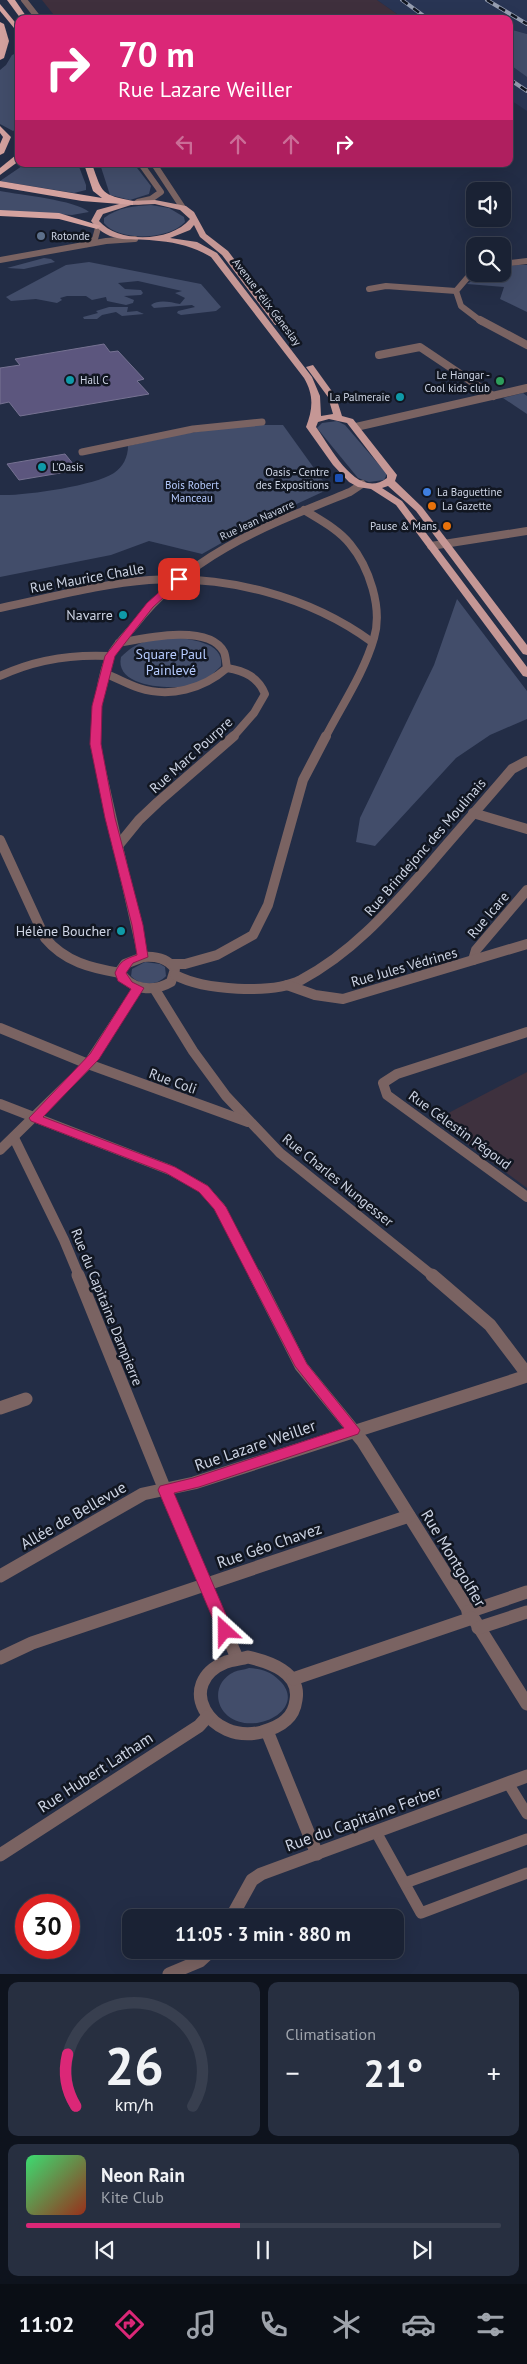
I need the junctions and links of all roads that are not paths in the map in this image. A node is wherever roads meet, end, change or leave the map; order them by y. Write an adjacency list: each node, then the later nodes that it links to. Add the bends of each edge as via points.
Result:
1 (11, 0): 4 (highway)
2 (24, 0): 5 (street)
3 (0, 6): 7 (highway)
4 (23, 15)
5 (36, 15)
6 (0, 24): 8 (highway, via 5,41)
7 (15, 27)
8 (0, 58)
9 (0, 128): 11 (highway, via 7,137)
10 (15, 142): 11 (highway)
11 (0, 154)
12 (15, 160): 16 (highway)
13 (89, 167): 18 (highway, via 100,194 111,200)
14 (144, 167): 18 (street, via 161,192 151,199)
15 (156, 167): 19 (street)
16 (0, 172)
17 (3, 186): 18 (highway); 21 (highway, via 87,202)
18 (134, 203): 19 (main road, via 170,204); 21 (main road)
19 (183, 208): 22 (main road, Avenue Félix Géneslay)
20 (0, 212): 23 (highway, via 59,216)
21 (100, 212): 23 (main road, via 95,222)
22 (194, 220): 24 (main road, via 192,226 184,231); 39 (main road, Avenue Félix Géneslay, via 203,235 225,253 260,297 329,392)
23 (97, 227): 25 (main road, via 113,235); 26 (street, via 95,239)
24 (158, 238): 25 (main road); 40 (main road, Avenue Félix Géneslay, via 194,244 220,261 308,377 317,405)
25 (135, 239): 26 (street)
26 (76, 248): 27 (street)
27 (0, 260)
28 (527, 261): 29 (street)
29 (511, 263)
30 (466, 279): 32 (street)
31 (369, 289): 32 (street, via 386,286)
32 (456, 291): 34 (street, via 460,306 473,317)
33 (527, 337): 34 (street)
34 (518, 340): 35 (street)
35 (527, 345)
36 (379, 355): 38 (street, via 420,347)
37 (527, 388): 38 (street)
38 (493, 396): 42 (street)
39 (338, 416): 40 (main road); 42 (main road)
40 (315, 420): 45 (main road, Avenue Félix Géneslay, via 311,427 352,480)
41 (262, 422): 43 (street, via 222,424 155,435)
42 (356, 427): 44 (main road, via 392,475)
43 (82, 452)
44 (390, 482): 46 (main road); 49 (main road, via 411,500)
45 (362, 484): 46 (main road); 47 (street, Rue Jean Navarre)
46 (374, 486): 50 (main road, via 399,503)
47 (304, 510): 51 (street, Rue Jean Navarre, via 221,549); 53 (street, via 335,529 350,543 362,562 376,602)
48 (527, 531): 49 (street)
49 (445, 544): 50 (street); 55 (main road)
50 (432, 546): 59 (main road)
51 (179, 579): 52 (street, Rue Maurice Challe, via 118,584); 53 (street, Rue Maurice Challe, via 240,587 299,602 342,620); 54 (street, Rue Jean Navarre, via 150,605)
52 (0, 608)
53 (372, 642): 70 (street, via 367,658 303,780 268,905 254,935 217,955 185,964)
54 (119, 643): 56 (street, Rue Jean Navarre); 57 (street, via 166,634 191,635 217,645 223,652)
55 (527, 652)
56 (110, 656): 58 (street); 60 (street, via 74,655 40,660)
57 (227, 668): 58 (street, via 207,684 172,691 139,688); 65 (street, Rue Marc Pourpre, via 248,673 262,685 264,694 258,706 223,747 142,817)
58 (106, 674): 65 (street, via 97,706 96,744)
59 (527, 674)
60 (0, 676)
61 (527, 761): 62 (street, Rue Brindejonc des Moulinais, via 512,770)
62 (473, 813): 63 (street); 73 (street, Rue Brindejonc des Moulinais, via 376,925 329,962 299,981)
63 (527, 829)
64 (0, 840): 71 (street, via 54,951 73,962)
65 (117, 847): 68 (street)
66 (527, 890): 69 (street, Rue Icare, via 476,950)
67 (527, 944): 69 (street, Rue Jules Védrines)
68 (143, 957): 70 (street, via 159,958); 71 (street, via 124,965)
69 (473, 960): 73 (street, Rue Jules Védrines, via 343,999 316,995)
70 (172, 964): 72 (street)
71 (120, 973): 74 (street, via 128,984)
72 (175, 975): 73 (street, Rue Brindejonc des Moulinais, via 188,982 226,989 262,989); 75 (street, via 167,984)
73 (287, 984)
74 (138, 988): 75 (street); 78 (street)
75 (154, 988): 81 (street, Rue Charles Nungesser, via 193,1051)
76 (0, 1028): 78 (street, Rue Coli)
77 (527, 1032): 84 (street, Rue Célestin Pégoud, via 397,1074 383,1083 387,1095)
78 (88, 1064): 80 (street); 81 (street, Rue Coli)
79 (0, 1104): 80 (street, Rue Montgolfier)
80 (35, 1118): 82 (street); 88 (street, Rue Montgolfier, via 170,1170 204,1189 220,1207 301,1366)
81 (249, 1122): 85 (street, Rue Charles Nungesser, via 280,1153 471,1307 490,1325)
82 (14, 1138): 83 (street); 89 (street, Rue du Capitaine Dampierre, via 64,1240)
83 (0, 1150)
84 (527, 1197)
85 (527, 1375): 88 (street, Rue Lazare Weiller)
86 (26, 1399): 87 (street)
87 (0, 1408)
88 (353, 1430): 89 (street, Rue Lazare Weiller); 90 (street, Rue Montgolfier)
89 (165, 1490): 91 (street, Allée de Bellevue, via 143,1494); 92 (street, Rue du Capitaine Dampierre)
90 (409, 1516): 92 (street, Rue Géo Chavez); 95 (street, Rue Montgolfier)
91 (0, 1576)
92 (206, 1586): 96 (street, Rue Géo Chavez, via 32,1643); 97 (street, Rue du Capitaine Dampierre)
93 (527, 1592): 95 (street)
94 (527, 1612): 95 (street)
95 (473, 1619): 98 (street); 99 (street, Rue Montgolfier)
96 (0, 1658)
97 (237, 1658): 98 (street, via 270,1661); 100 (street, via 212,1670 203,1681 201,1705)
98 (293, 1679): 101 (street, via 297,1689 294,1709 288,1718)
99 (527, 1704)
100 (208, 1716): 101 (street, via 219,1726 234,1732 251,1734); 108 (street, Rue Hubert Latham, via 199,1726)
101 (267, 1731): 107 (street)
102 (527, 1776): 103 (street, Rue du Capitaine Ferber)
103 (508, 1783): 104 (street); 105 (street, Rue du Capitaine Ferber)
104 (527, 1814)
105 (376, 1832): 107 (street, Rue du Capitaine Ferber); 110 (street)
106 (527, 1839): 110 (street)
107 (317, 1854): 111 (street, Rue du Capitaine Ferber, via 252,1880)
108 (0, 1855)
109 (527, 1873): 110 (street, via 422,1913)
110 (405, 1883)
111 (236, 1909)
112 (202, 1959): 113 (street)
113 (169, 1974)

